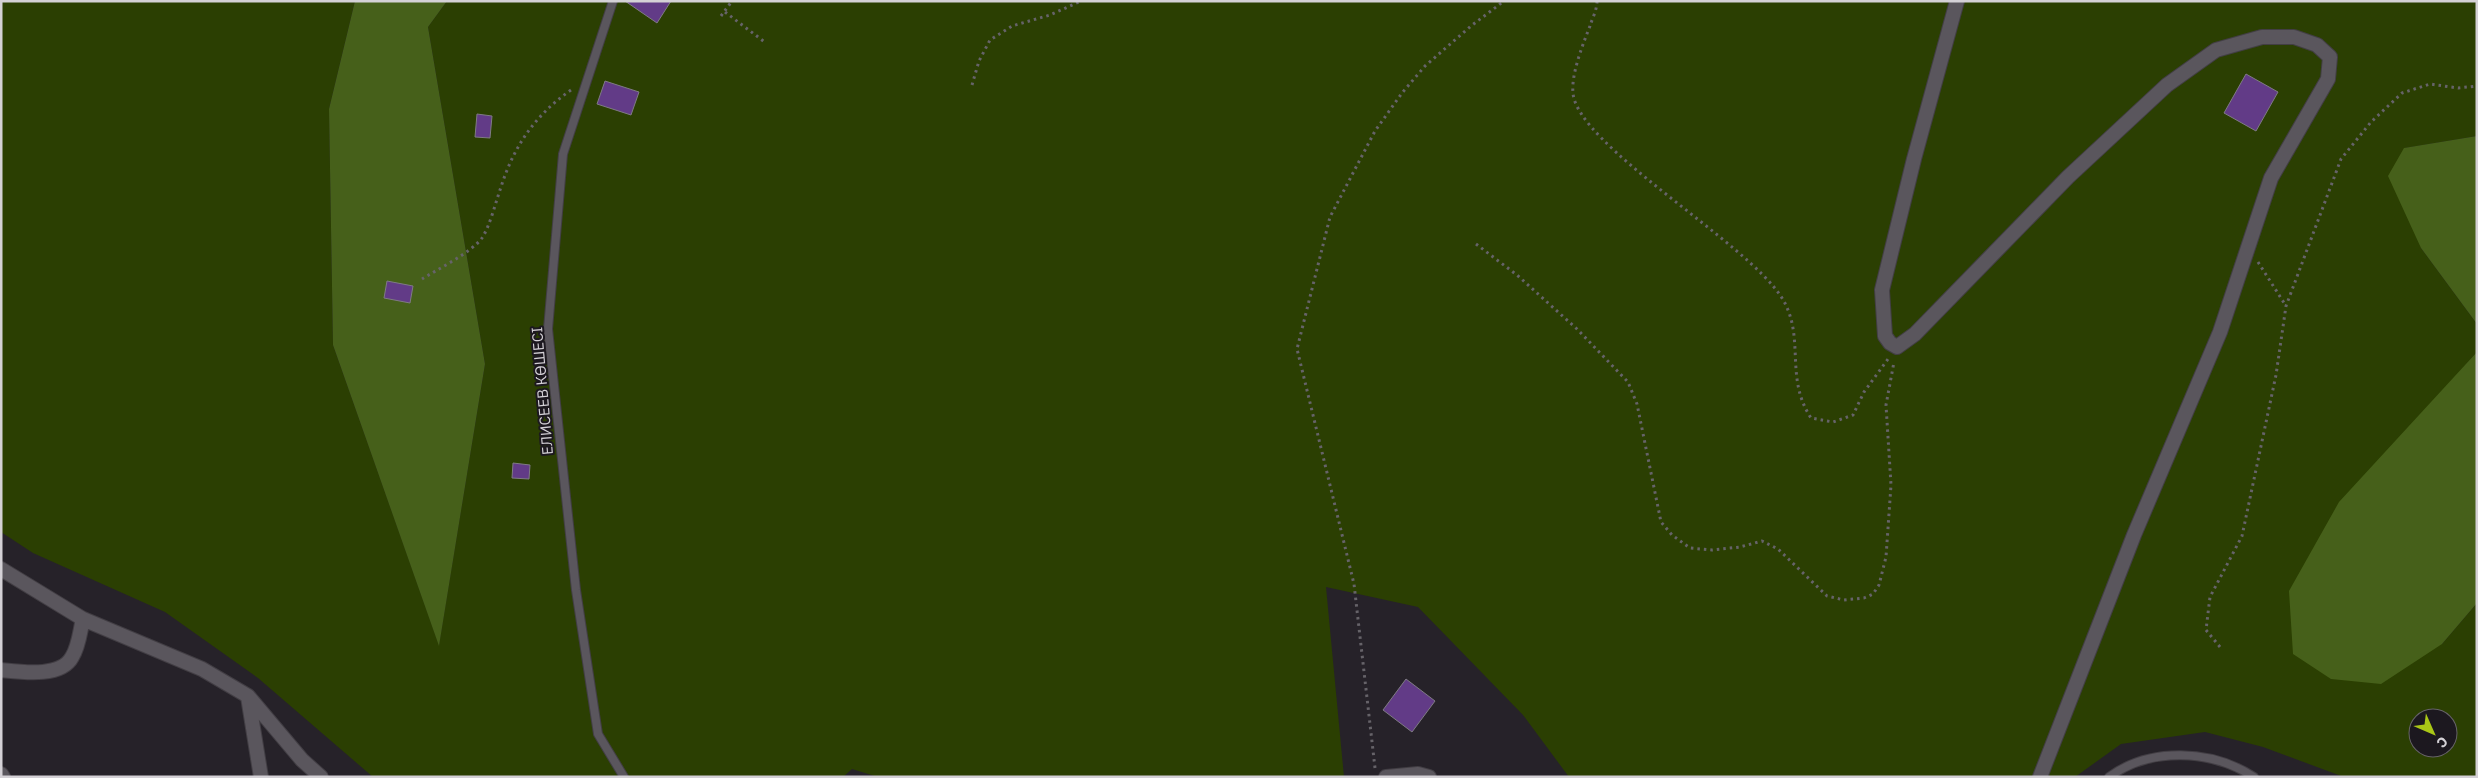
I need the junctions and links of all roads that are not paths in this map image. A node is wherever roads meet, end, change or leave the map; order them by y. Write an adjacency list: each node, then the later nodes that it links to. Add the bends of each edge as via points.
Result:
1 (613, 1): 9 (lane, ЕЛИСЕЕВ КӨШЕСІ, via 563,154 548,329 576,590 598,734)
2 (1957, 1): 12 (street, via 1882,290 1885,336 1890,344 1897,346 1915,334 2068,177 2167,85 2216,50 2262,37 2294,38 2317,45 2330,56 2328,79 2271,178 2220,332 2131,544)
3 (1, 569): 4 (street)
4 (83, 618): 5 (street, via 72,658 62,668 41,672); 6 (street, via 202,669)
5 (1, 670)
6 (248, 696): 7 (street); 8 (street, via 302,760)
7 (260, 777)
8 (321, 777)
9 (624, 777)
10 (1386, 777): 11 (street, via 1418,774)
11 (1429, 777)
12 (2040, 777)
13 (2109, 777): 14 (lane, via 2121,768 2162,755 2221,761)
14 (2254, 777)

